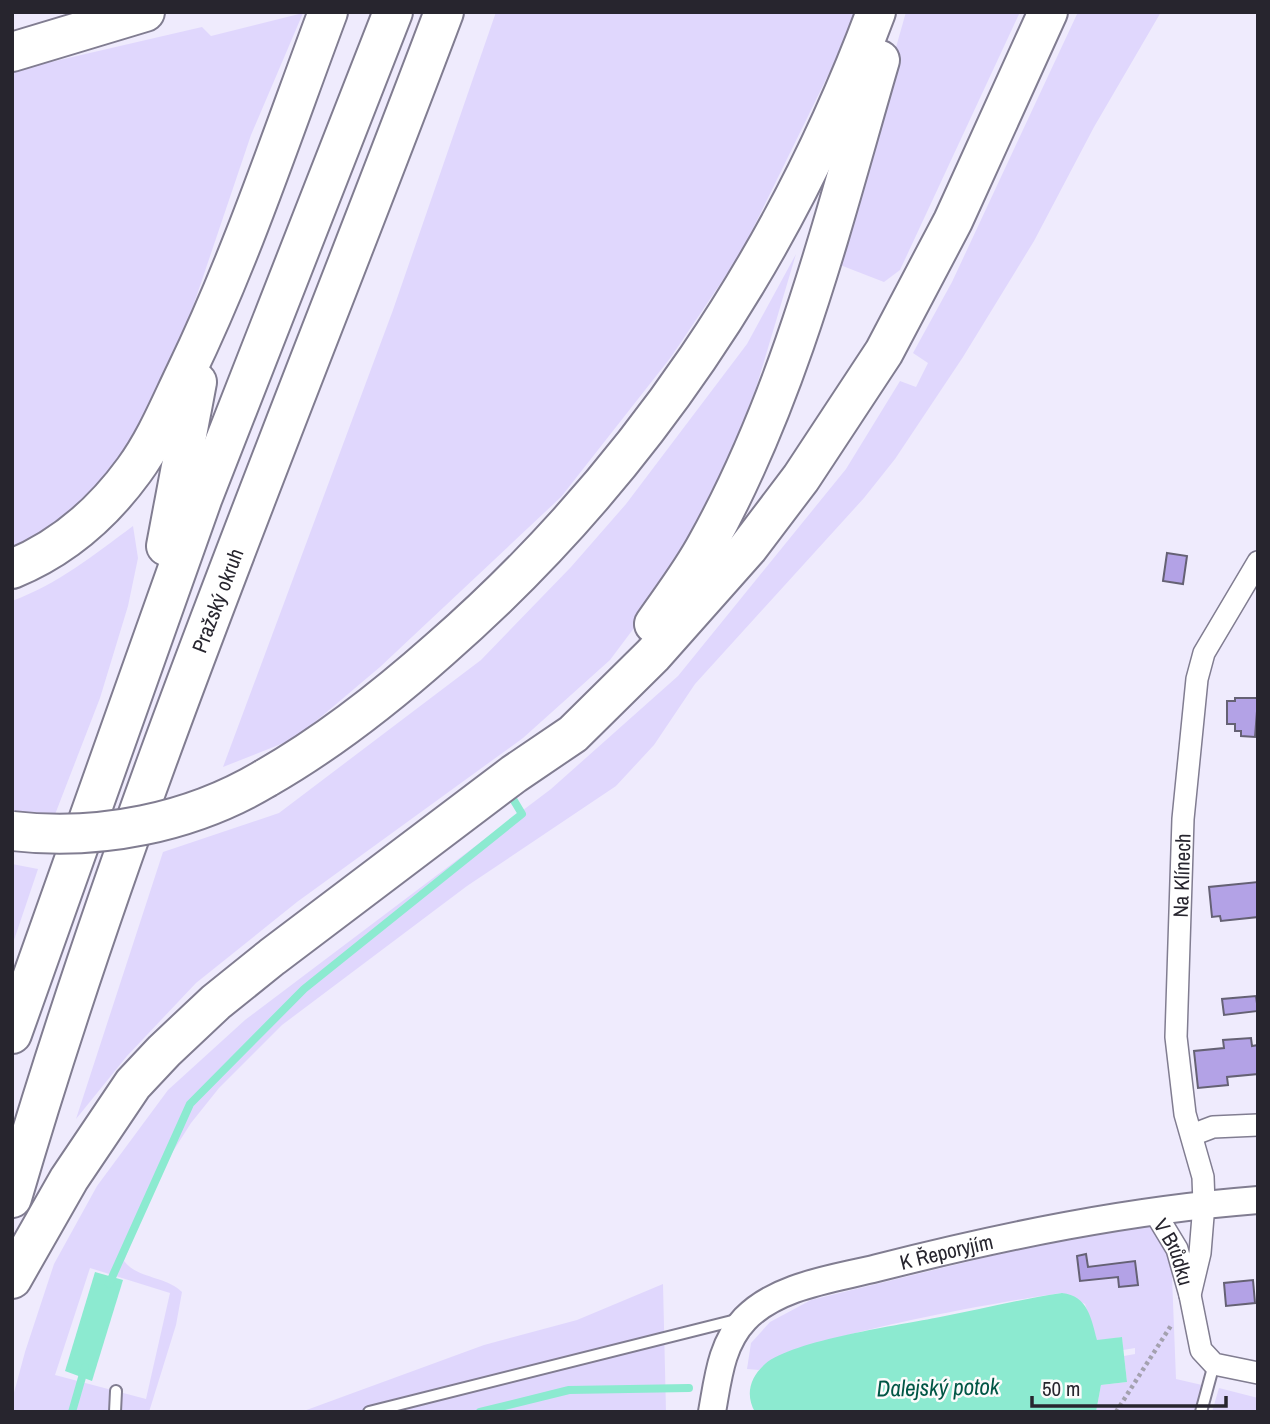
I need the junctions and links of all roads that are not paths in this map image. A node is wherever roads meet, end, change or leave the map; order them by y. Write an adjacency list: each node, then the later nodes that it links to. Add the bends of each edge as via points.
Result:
1 (114, 12): 9 (highway)
2 (145, 12): 10 (highway)
3 (328, 12): 11 (highway)
4 (393, 12): 14 (highway, via 203,497)
5 (444, 12): 20 (highway, Pražský okruh, via 159,758 82,977)
6 (876, 12): 16 (highway, bridge, via 826,134 775,233 702,353 636,444 549,544 464,628 353,720 266,778 217,802 152,823 74,833)
7 (894, 12): 15 (highway, via 797,338 759,437 722,515 706,547 647,634)
8 (1048, 12): 15 (highway, via 931,266 868,380 801,478 748,548 653,655 573,734)
9 (12, 35)
10 (12, 52)
11 (210, 322): 13 (highway, via 155,437 121,488 79,530 50,551); 14 (highway)
12 (1258, 562): 19 (street, Na Klínech, via 1204,653 1196,679 1183,819 1176,1037 1185,1114)
13 (12, 569)
14 (149, 649): 17 (highway)
15 (514, 774): 24 (highway, via 234,986 147,1068 69,1179)
16 (12, 831)
17 (12, 1034)
18 (1258, 1125): 19 (street, via 1213,1127)
19 (1192, 1135): 22 (street, Na Klínech, via 1203,1177)
20 (12, 1198)
21 (1258, 1200): 22 (street, K Řeporyjím)
22 (1204, 1204): 23 (street, K Řeporyjím); 25 (street, V Brůdku)
23 (1154, 1211): 25 (street, V Brůdku, via 1177,1249); 26 (street, K Řeporyjím, via 1079,1222 806,1286 772,1298)
24 (12, 1279)
25 (1190, 1295): 27 (street, V Brůdku, via 1197,1340 1206,1359)
26 (746, 1318): 31 (lane); 32 (street, K Řeporyjím, via 728,1342)
27 (1214, 1364): 28 (street); 33 (lane)
28 (1258, 1373)
29 (117, 1391): 30 (lane)
30 (115, 1412)
31 (369, 1412)
32 (712, 1412)
33 (1201, 1412)

